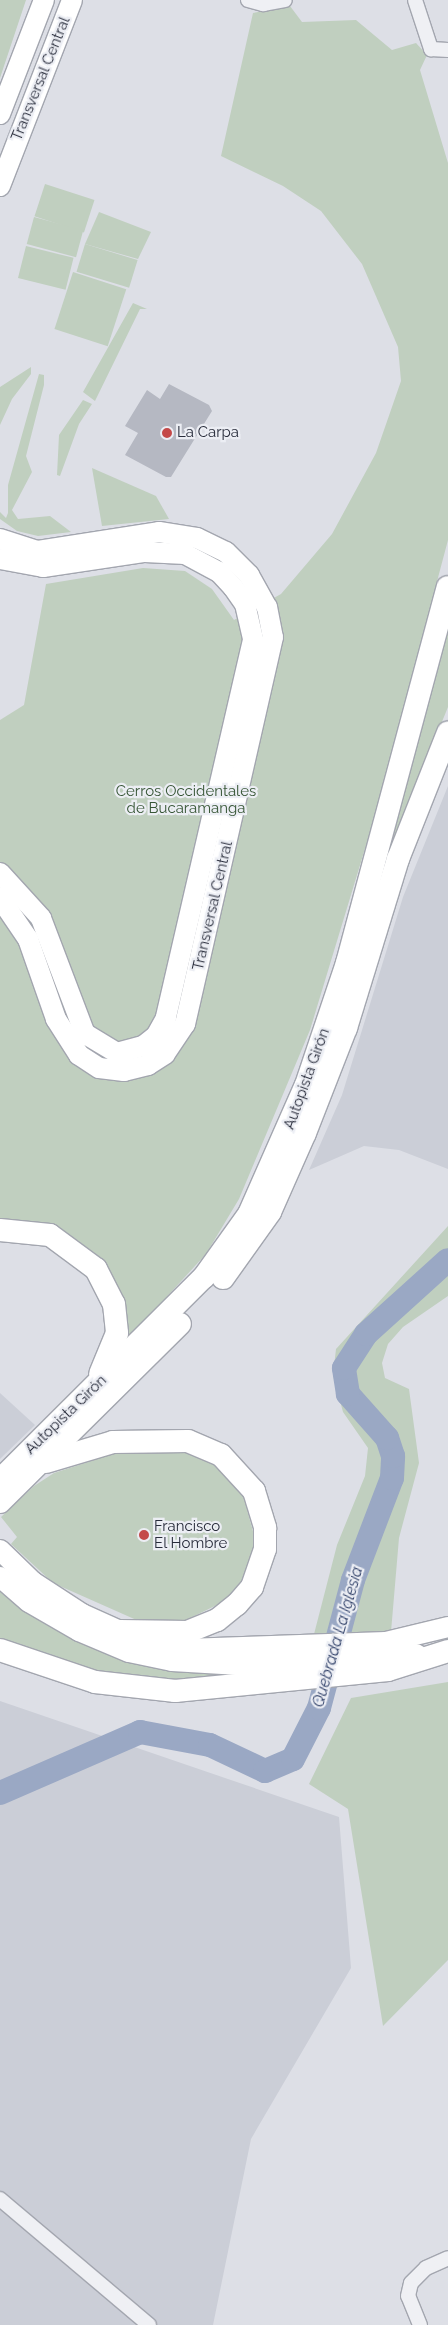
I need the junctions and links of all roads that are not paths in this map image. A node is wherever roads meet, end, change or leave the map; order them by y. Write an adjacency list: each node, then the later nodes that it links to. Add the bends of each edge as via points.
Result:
1 (44, 0): 7 (main road, Transversal Central)
2 (72, 0): 8 (main road, Transversal Central)
3 (248, 0): 4 (street, via 263,4)
4 (285, 0)
5 (415, 0): 6 (street, via 428,44 435,51)
6 (447, 51)
7 (0, 114)
8 (0, 186)
9 (0, 539): 10 (main road, Transversal Central, via 38,551)
10 (112, 548): 11 (main road, Transversal Central, via 44,567); 14 (main road, Transversal Central, via 164,550 203,562 219,572 245,604 253,640 168,1008 156,1036 143,1046 117,1053 85,1034 41,918); 15 (main road, Transversal Central, via 172,533 197,538 226,552 260,590 273,637 186,1024 175,1043 148,1065 124,1072 99,1068 79,1055 59,1026 28,939)
11 (0, 559)
12 (448, 587): 17 (highway, Autopista Girón, via 347,963 306,1085 263,1186 220,1260)
13 (448, 733): 18 (highway, Autopista Girón, via 398,859 327,1078 270,1212 210,1294)
14 (0, 873)
15 (0, 898)
16 (0, 1230): 17 (highway, via 31,1230 66,1244 96,1269 107,1286 116,1320 114,1344)
17 (77, 1406): 19 (highway, Autopista Girón)
18 (40, 1464): 20 (highway, Autopista Girón); 24 (highway, via 114,1442 188,1441 221,1455 254,1492 265,1528 265,1549 252,1587 237,1604 217,1620 187,1632)
19 (0, 1480)
20 (0, 1502)
21 (0, 1551): 24 (main road, via 50,1594)
22 (0, 1577): 29 (main road, via 62,1622 129,1652 217,1665)
23 (448, 1627): 28 (main road)
24 (120, 1631): 29 (main road, via 201,1650)
25 (448, 1647): 28 (main road, via 411,1656)
26 (0, 1650): 29 (highway, via 96,1682 138,1690)
27 (448, 1651): 28 (highway, via 408,1666)
28 (357, 1659): 29 (highway); 29 (main road)
29 (308, 1662)
30 (0, 2199): 32 (street)
31 (448, 2258): 33 (street, via 426,2268 411,2282 408,2296)
32 (149, 2325)
33 (420, 2325)

